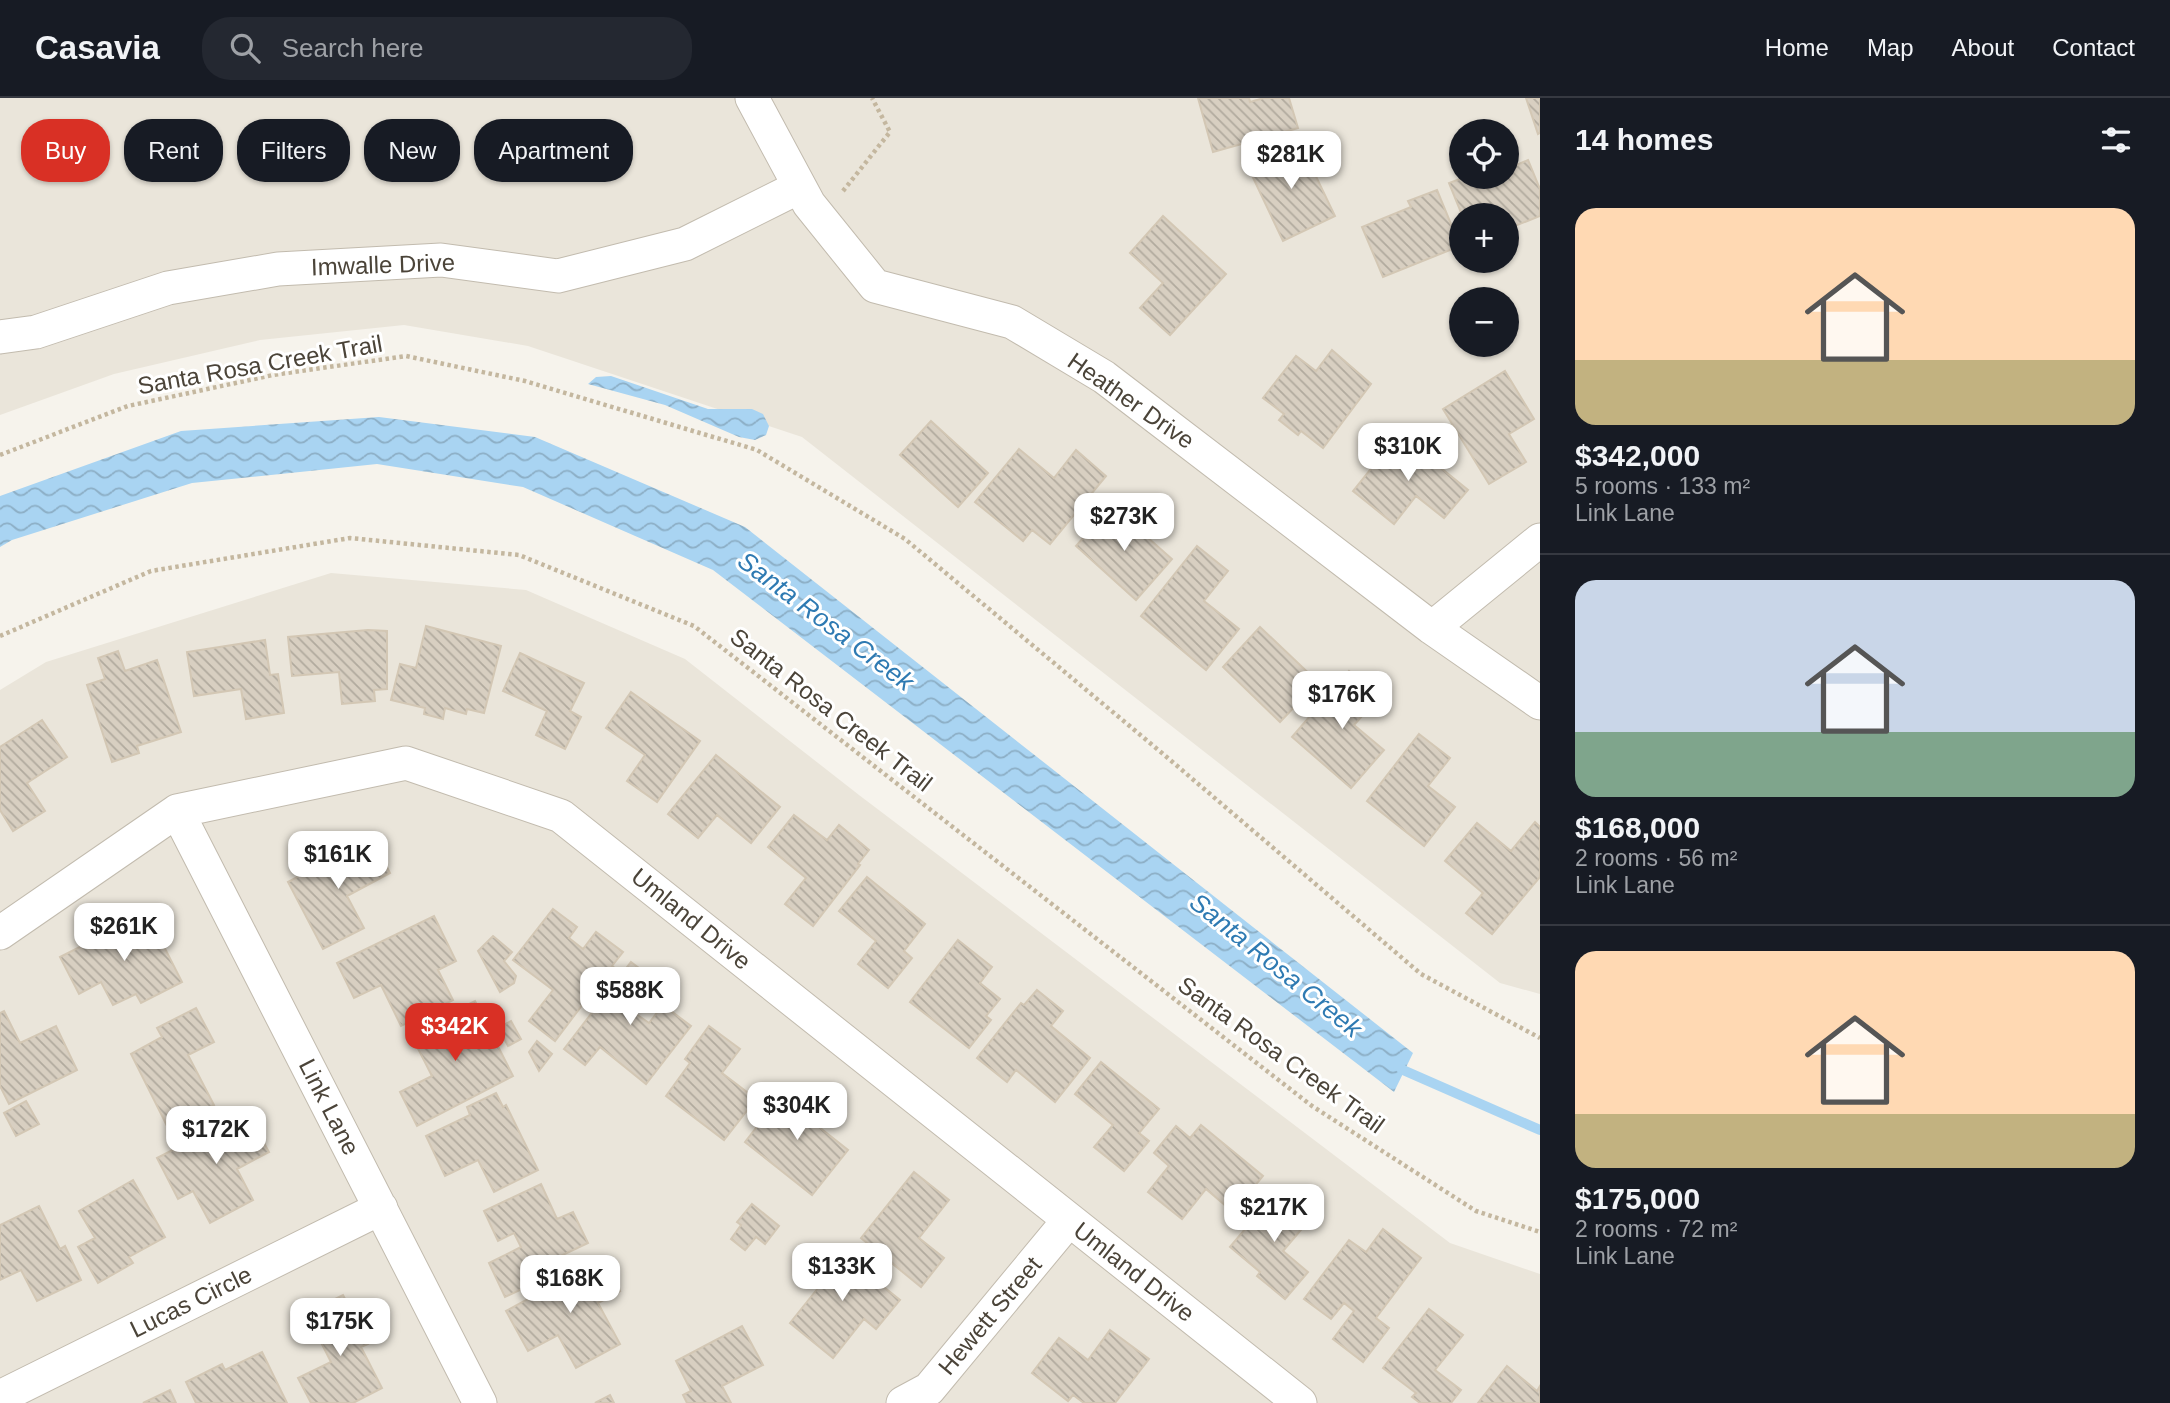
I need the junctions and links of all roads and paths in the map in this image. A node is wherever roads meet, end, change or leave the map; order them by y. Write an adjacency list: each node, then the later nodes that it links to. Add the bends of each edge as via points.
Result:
1 (752, 98): 3 (street, Heather Drive)
2 (872, 98): 4 (path, via 890,132)
3 (799, 187): 4 (street, Heather Drive); 5 (street, Imwalle Drive, via 685,244 558,276 441,260 278,269 168,288 36,332)
4 (820, 219): 8 (street, Heather Drive, via 875,286 1012,322 1104,377)
5 (0, 337)
6 (0, 455): 13 (path, Santa Rosa Creek Trail, via 128,406 273,375 406,356 525,381 757,450 905,539 1422,974)
7 (1540, 540): 8 (street)
8 (1432, 628): 10 (street, Heather Drive)
9 (0, 636): 16 (path, Santa Rosa Creek Trail, via 151,571 350,538 519,555 694,626 1312,1106 1476,1211)
10 (1540, 703)
11 (177, 811): 12 (street, Umland Drive); 14 (street, Link Lane); 15 (street, Umland Drive, via 407,763 561,816)
12 (0, 933)
13 (1540, 1038)
14 (381, 1208): 17 (street, Lucas Circle); 18 (street, Link Lane)
15 (1069, 1220): 19 (street, Hewett Street, via 929,1390); 20 (street, Umland Drive)
16 (1540, 1232)
17 (0, 1397)
18 (480, 1403)
19 (903, 1403)
20 (1300, 1403)

